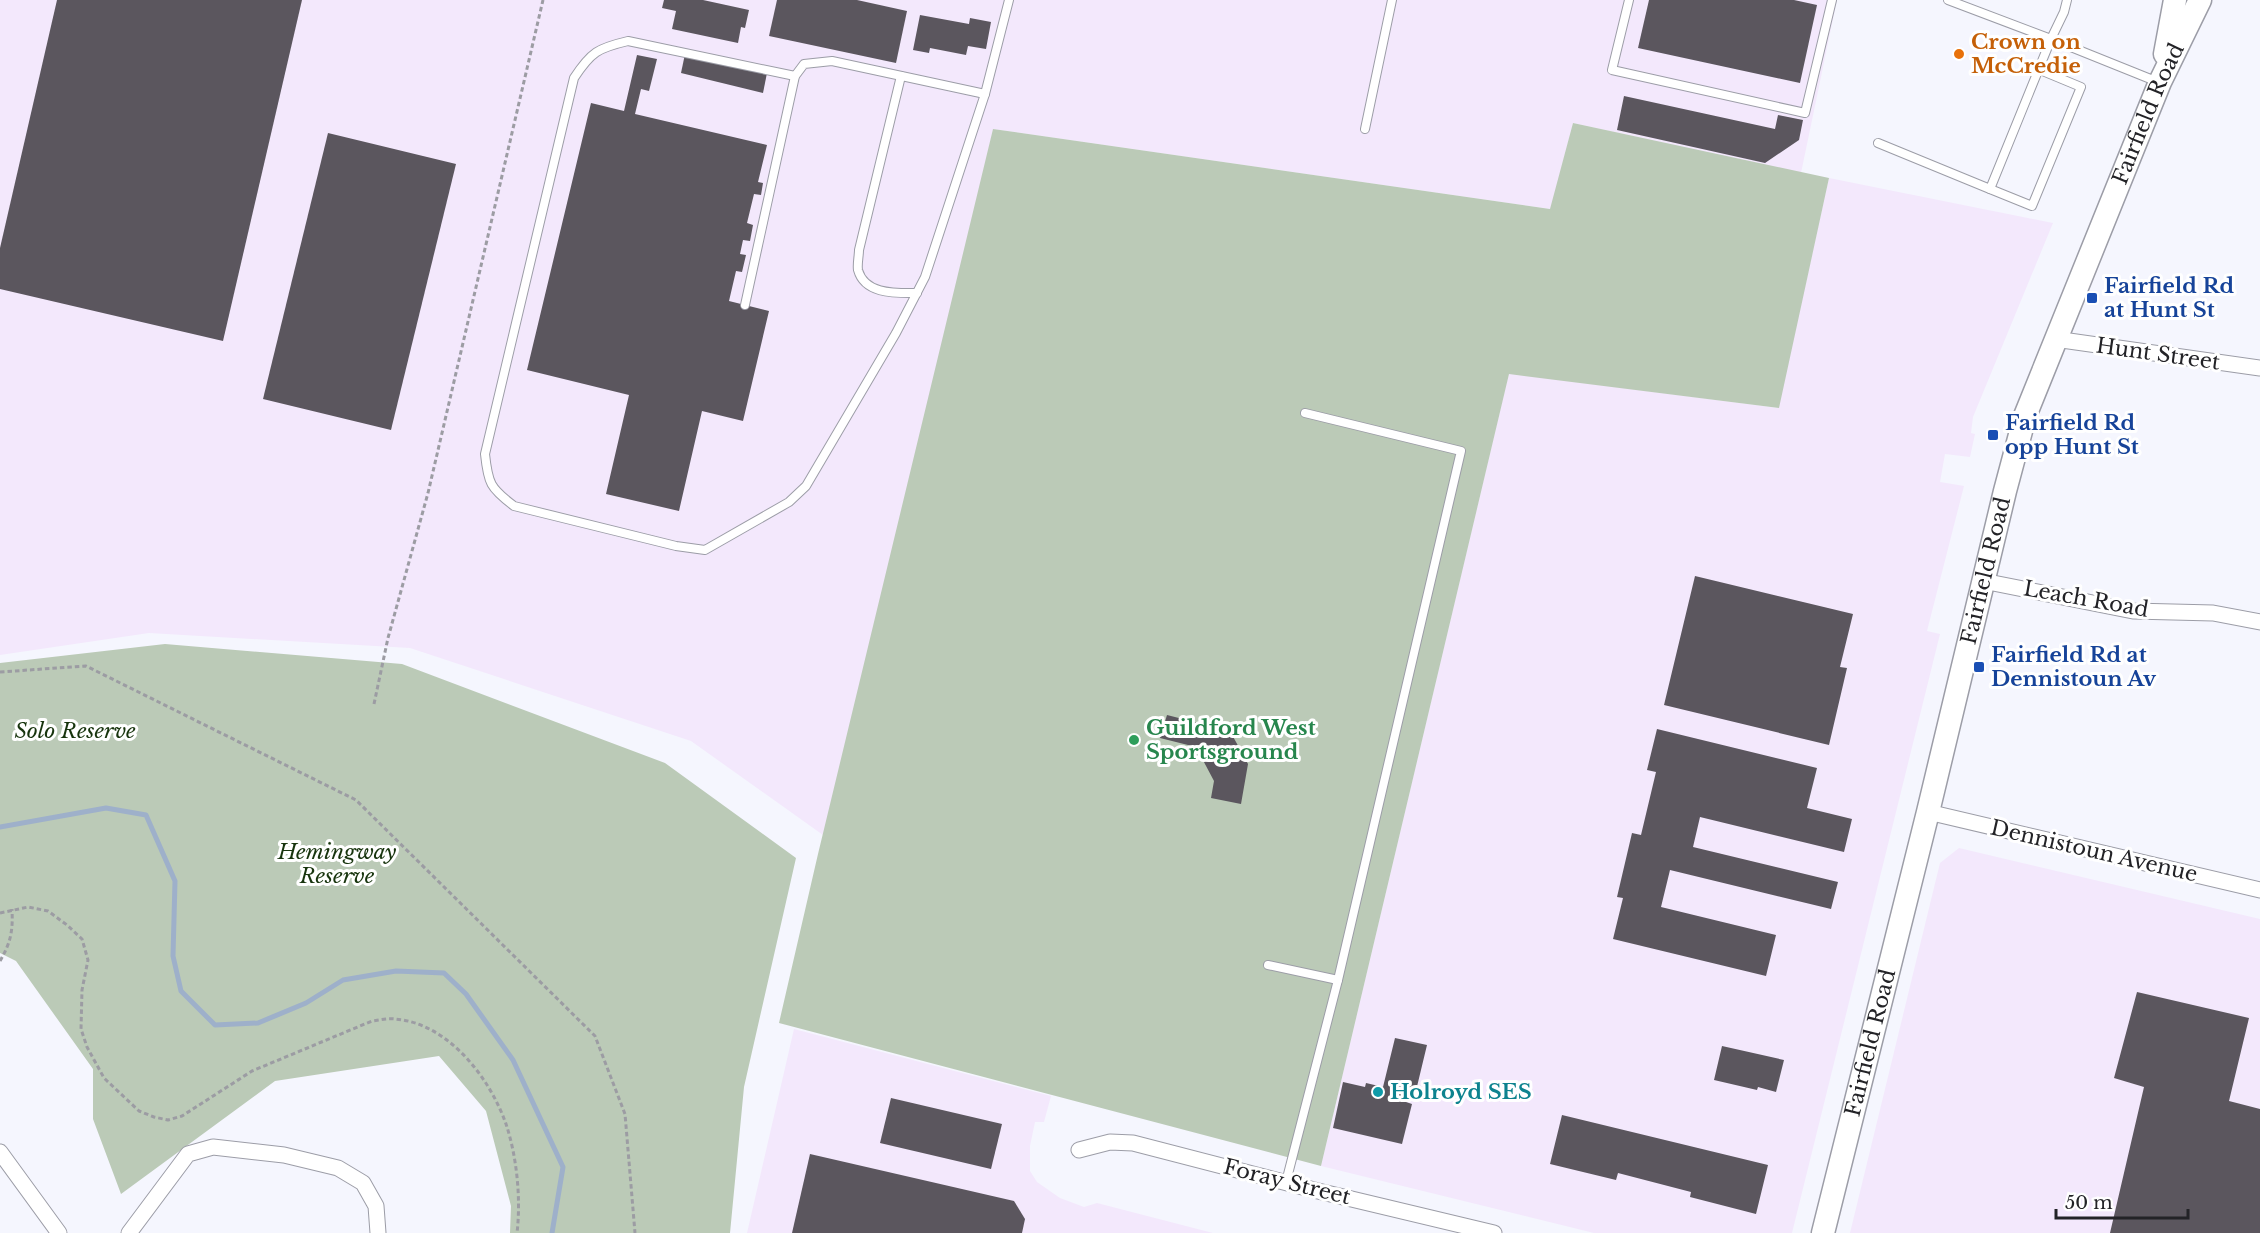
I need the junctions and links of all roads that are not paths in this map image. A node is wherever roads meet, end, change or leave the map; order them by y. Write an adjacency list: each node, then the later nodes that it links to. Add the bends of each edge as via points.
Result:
1 (1009, 0): 14 (lane)
2 (1392, 0): 15 (lane)
3 (1629, 0): 4 (lane, via 1612,70 1805,113)
4 (1832, 0)
5 (1948, 0): 9 (lane)
6 (2067, 0): 9 (lane)
7 (2175, 0): 13 (main road)
8 (2200, 0): 13 (main road, Fairfield Road)
9 (2051, 39): 10 (lane); 13 (lane)
10 (2040, 70): 17 (lane); 17 (lane, via 2081,87 2032,206)
11 (795, 75): 12 (lane, via 804,64 832,61); 18 (lane, via 628,41 605,46 587,59 574,78 485,454 487,476 495,492 514,506 705,550 789,501 806,486); 19 (lane)
12 (901, 75): 14 (lane); 18 (lane, via 859,250 858,270 867,285 887,293)
13 (2160, 82): 20 (main road, Fairfield Road)
14 (985, 94): 18 (lane)
15 (1365, 129)
16 (1878, 143): 17 (lane)
17 (1990, 189)
18 (917, 293)
19 (745, 305)
20 (2055, 339): 21 (street, Hunt Street); 23 (main road, Fairfield Road, via 2025,416)
21 (2260, 368)
22 (1305, 413): 28 (lane, via 1461,451)
23 (1983, 581): 24 (street, Leach Road, via 2133,611 2213,613); 25 (main road, Fairfield Road)
24 (2260, 622)
25 (1928, 812): 26 (street, Dennistoun Avenue); 36 (main road, Fairfield Road)
26 (2260, 890)
27 (1268, 965): 28 (lane)
28 (1338, 980): 31 (lane)
29 (1079, 1150): 31 (street, Foray Street, via 1110,1142 1134,1143)
30 (0, 1152): 32 (street)
31 (1286, 1182): 35 (street, Foray Street)
32 (59, 1233)
33 (129, 1233): 34 (street, via 188,1154 213,1147 284,1155 339,1168 363,1183 376,1206)
34 (378, 1233)
35 (1494, 1233)
36 (1823, 1233)

